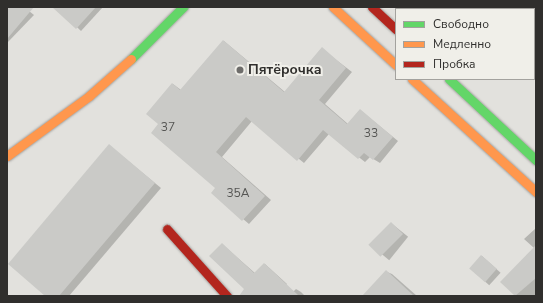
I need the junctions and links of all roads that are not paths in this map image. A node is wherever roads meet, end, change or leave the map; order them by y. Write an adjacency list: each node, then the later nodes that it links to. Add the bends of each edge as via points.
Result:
1 (183, 7): 8 (main road, via 150,42 89,96)
2 (333, 7): 5 (main road)
3 (372, 7): 4 (main road)
4 (395, 28)
5 (395, 64)
6 (413, 80): 10 (main road)
7 (450, 80): 9 (main road)
8 (7, 156)
9 (536, 160)
10 (536, 192)
11 (167, 229): 12 (main road)
12 (227, 296)

